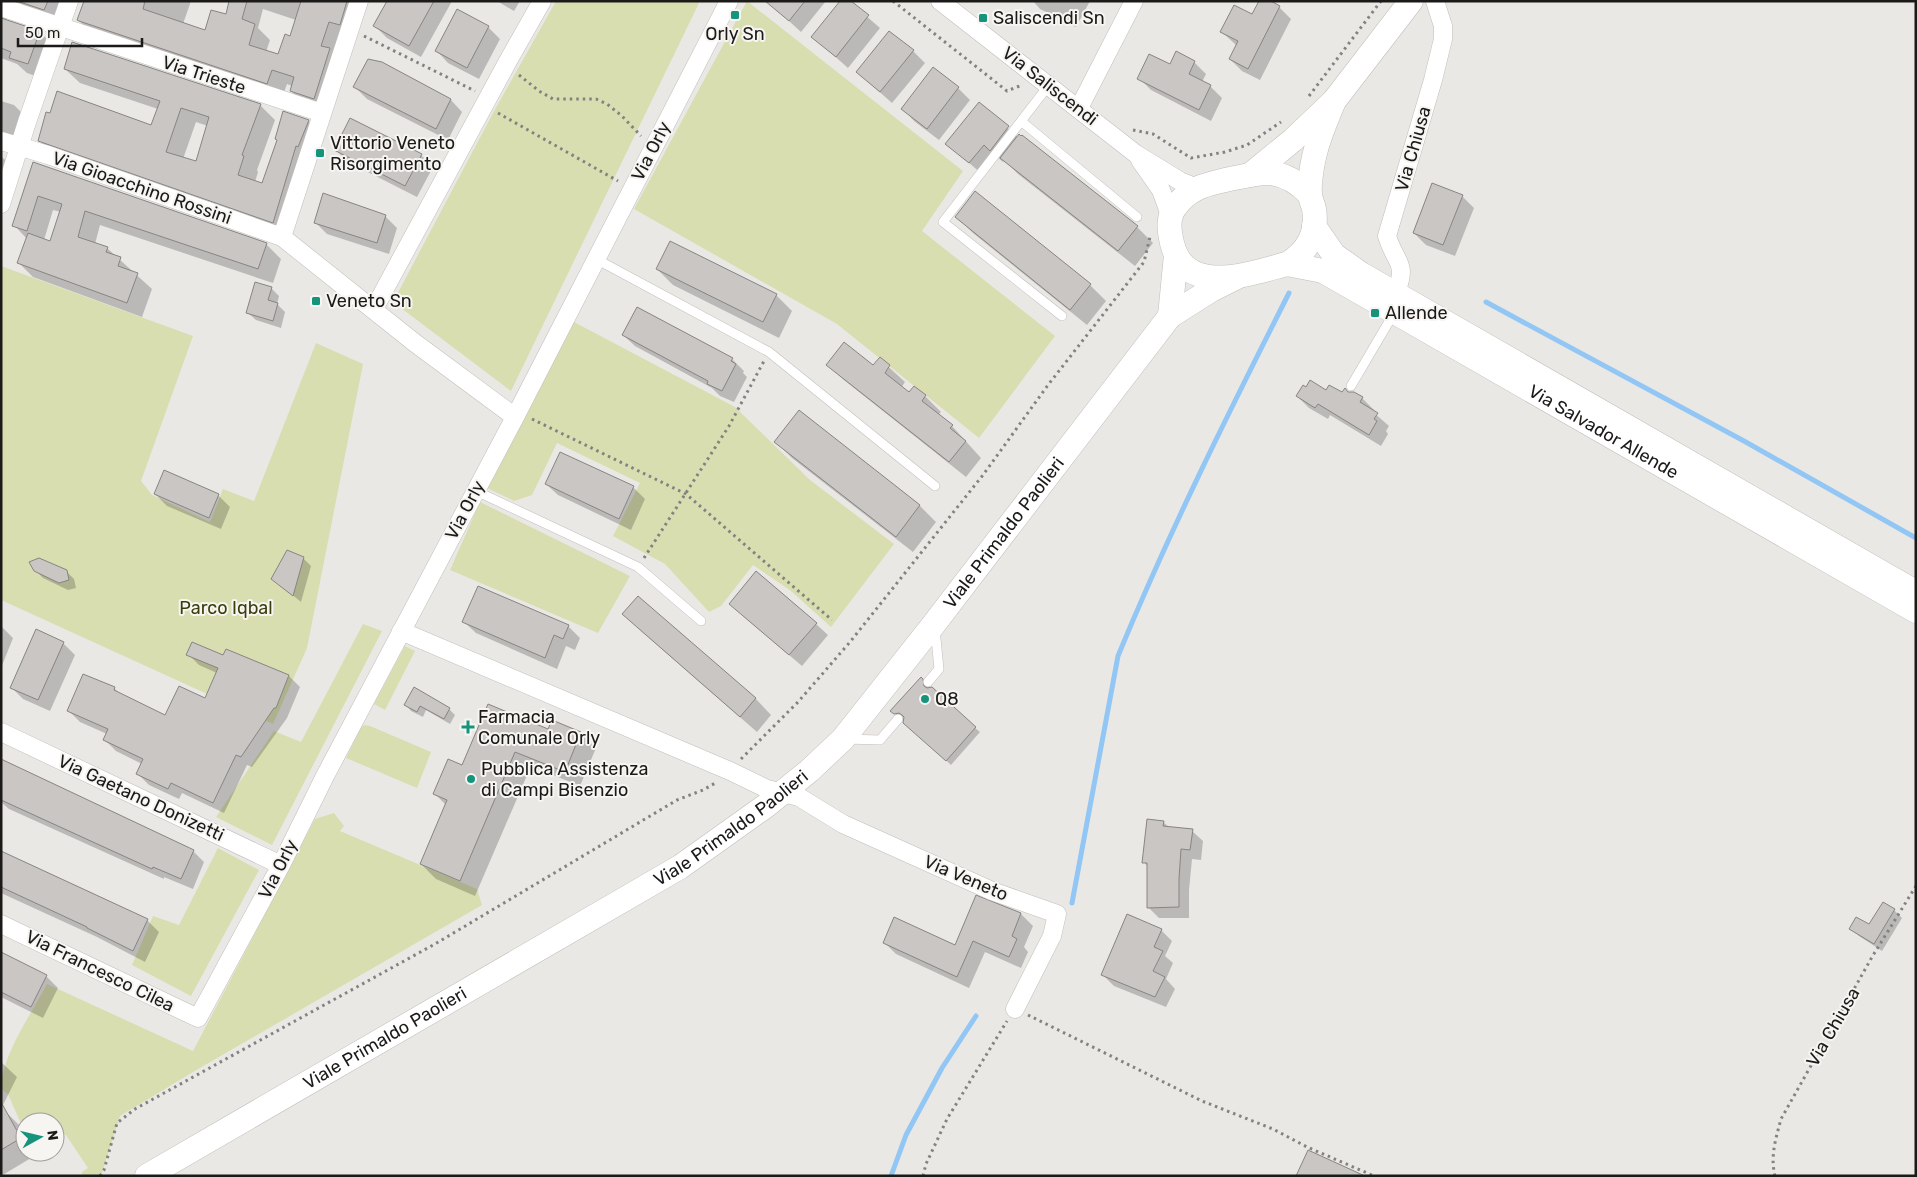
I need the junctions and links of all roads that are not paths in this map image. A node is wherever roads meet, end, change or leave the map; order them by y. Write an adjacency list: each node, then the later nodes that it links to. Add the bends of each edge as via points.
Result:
1 (70, 1): 10 (street)
2 (359, 1): 14 (street)
3 (542, 1): 32 (street)
4 (729, 1): 28 (street, Via Orly)
5 (940, 1): 11 (street, Via Saliscendi)
6 (1134, 1): 13 (street)
7 (1411, 1): 12 (main road, Viale Primaldo Paolieri)
8 (1435, 1): 31 (street, Via Chiusa, via 1443,26 1443,39 1387,236 1402,270)
9 (1, 7): 10 (street, Via Trieste)
10 (60, 27): 14 (street, Via Trieste); 17 (street)
11 (1044, 91): 13 (street, Via Saliscendi); 15 (lane)
12 (1334, 101): 19 (main road, Viale Primaldo Paolieri); 21 (main road, Viale Primaldo Paolieri, via 1317,143)
13 (1079, 108): 18 (street, Via Saliscendi)
14 (322, 113): 26 (street)
15 (1021, 121): 24 (lane); 33 (lane, via 943,222)
16 (1, 141): 17 (street, Via Gioacchino Rossini)
17 (19, 147): 22 (street); 26 (street, Via Gioacchino Rossini)
18 (1136, 154): 20 (street, Via Saliscendi); 23 (street, Via Saliscendi, via 1161,190)
19 (1250, 175): 20 (main road, Viale Primaldo Paolieri); 21 (main road, Viale Primaldo Paolieri, via 1268,172 1286,177)
20 (1196, 188): 23 (main road, Viale Primaldo Paolieri)
21 (1310, 194): 25 (main road, Viale Primaldo Paolieri)
22 (1, 204)
23 (1170, 214): 27 (main road, via 1170,232)
24 (1137, 217)
25 (1314, 226): 29 (main road, Viale Primaldo Paolieri, via 1306,248); 31 (main road, Via Salvador Allende, via 1334,255)
26 (282, 237): 32 (street, Via Gioacchino Rossini)
27 (1176, 254): 30 (main road, Viale Primaldo Paolieri, via 1188,268 1206,276); 34 (main road)
28 (596, 259): 36 (street, Via Orly); 37 (lane, via 769,352)
29 (1288, 264): 30 (main road, Viale Primaldo Paolieri); 31 (main road, Via Salvador Allende, via 1322,271)
30 (1236, 276): 34 (main road, Viale Primaldo Paolieri)
31 (1395, 303): 35 (lane); 39 (main road, Via Salvador Allende); 40 (main road, Via Salvador Allende)
32 (374, 309): 36 (street, Via Gioacchino Rossini)
33 (1062, 316)
34 (1170, 316): 42 (main road, Viale Primaldo Paolieri)
35 (1351, 386)
36 (515, 417): 38 (street, Via Orly)
37 (936, 486)
38 (476, 491): 41 (lane, via 638,567); 43 (street, Via Orly)
39 (1916, 592)
40 (1916, 611)
41 (701, 621)
42 (934, 624): 44 (lane, via 939,670); 47 (main road, Viale Primaldo Paolieri)
43 (401, 631): 48 (street, via 767,789); 49 (street, Via Orly)
44 (928, 682)
45 (898, 719): 47 (lane, via 880,740)
46 (1, 732): 49 (street, Via Gaetano Donizetti)
47 (843, 739): 48 (main road, Viale Primaldo Paolieri)
48 (783, 792): 51 (street, Via Veneto, via 799,797 843,824 992,891 1057,914 1052,936); 53 (main road, Viale Primaldo Paolieri, via 742,825 680,867)
49 (281, 865): 52 (street, Via Orly)
50 (1, 924): 52 (street, Via Francesco Cilea)
51 (1015, 1009)
52 (198, 1018)
53 (147, 1176)

